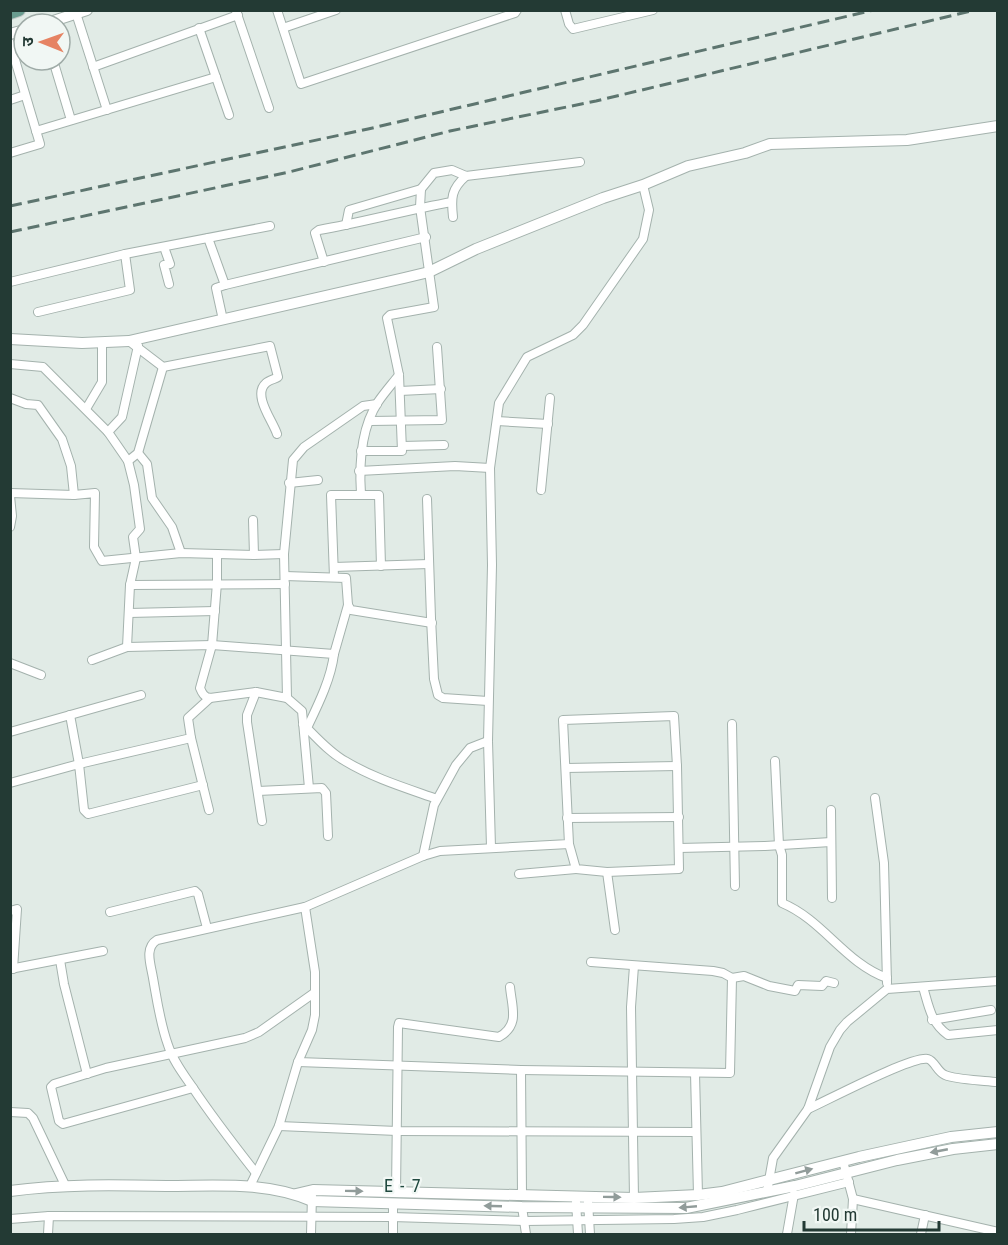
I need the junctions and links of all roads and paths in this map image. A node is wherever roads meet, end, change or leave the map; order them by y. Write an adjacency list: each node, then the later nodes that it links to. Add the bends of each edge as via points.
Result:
1 (19, 10): 8 (main road)
2 (277, 10): 11 (street)
3 (336, 10): 11 (street)
4 (517, 10): 11 (street, via 301,84)
5 (566, 10): 6 (street, via 573,29)
6 (653, 10)
7 (79, 12): 13 (street)
8 (10, 13)
9 (237, 13): 10 (street); 18 (street)
10 (200, 28): 13 (street); 15 (street)
11 (283, 28)
12 (10, 43): 16 (street)
13 (93, 67): 19 (street)
14 (57, 72): 21 (street)
15 (216, 77): 19 (street); 20 (street)
16 (26, 95): 17 (street); 23 (street)
17 (10, 100)
18 (269, 108)
19 (107, 110): 21 (street)
20 (229, 115)
21 (71, 120): 23 (street)
22 (998, 126): 27 (street, via 907,140 770,144 688,166)
23 (36, 131): 24 (street, via 40,144)
24 (10, 153)
25 (580, 162): 26 (street)
26 (466, 176): 28 (street, via 452,170 434,173); 29 (street, via 455,186)
27 (642, 185): 39 (street, via 476,249); 59 (street, via 649,210 643,239 583,325 573,335 527,357 499,403)
28 (421, 189): 30 (street); 32 (street, via 349,210)
29 (452, 202): 30 (street); 31 (street)
30 (420, 207): 32 (street); 34 (street)
31 (453, 218)
32 (346, 225): 38 (street, via 316,231)
33 (270, 226): 35 (street)
34 (426, 237): 38 (street); 39 (street)
35 (208, 238): 36 (street); 42 (street)
36 (164, 247): 37 (street); 41 (street, via 170,264 164,266)
37 (125, 254): 40 (street); 43 (street, via 130,290)
38 (324, 262): 42 (street)
39 (429, 272): 44 (street); 51 (street, via 434,307 387,318)
40 (10, 282)
41 (169, 284)
42 (225, 285): 44 (street, via 216,288)
43 (38, 312)
44 (223, 320): 47 (street)
45 (10, 339): 46 (street)
46 (102, 342): 47 (street); 57 (street, via 102,382)
47 (134, 343): 50 (street); 62 (street, via 122,417)
48 (437, 347): 52 (street)
49 (10, 364): 57 (street, via 43,367)
50 (163, 367): 63 (street, via 270,346 278,377 266,382 262,403); 67 (street)
51 (399, 375): 53 (street); 56 (street)
52 (441, 388): 53 (street); 60 (street, via 442,420)
53 (400, 391): 60 (street)
54 (10, 398): 76 (street, via 38,405 62,439 71,466)
55 (550, 398): 61 (street)
56 (377, 404): 58 (street); 72 (street, via 363,406 304,447 293,460)
57 (86, 409): 62 (street)
58 (370, 421): 60 (street); 66 (street)
59 (497, 421): 61 (street); 69 (street)
60 (401, 422): 65 (street)
61 (548, 424): 73 (street)
62 (108, 432): 68 (street)
63 (277, 434)
64 (444, 445): 65 (street)
65 (402, 446): 66 (street, via 402,451)
66 (361, 451): 70 (street)
67 (138, 453): 68 (street); 80 (street, via 147,464 152,498 172,527)
68 (128, 461): 84 (street, via 140,529 133,537)
69 (490, 468): 70 (street); 107 (street)
70 (359, 471): 75 (street)
71 (318, 480): 72 (street)
72 (290, 483): 82 (street)
73 (542, 490)
74 (10, 494): 76 (street); 79 (street)
75 (361, 494): 86 (street, via 380,495); 87 (street, via 331,495)
76 (74, 495): 84 (street, via 95,493 94,547 102,561)
77 (427, 499): 85 (street)
78 (253, 520): 83 (street)
79 (10, 527)
80 (181, 552): 81 (street); 84 (street)
81 (216, 554): 83 (street); 90 (street)
82 (284, 554): 83 (street); 89 (street)
83 (254, 555)
84 (136, 558): 91 (street)
85 (429, 564): 86 (street); 95 (street)
86 (381, 566): 87 (street)
87 (334, 567): 88 (street)
88 (334, 577): 89 (street); 92 (street, via 346,578)
89 (285, 580): 90 (street); 98 (street)
90 (217, 583): 91 (street); 93 (street)
91 (130, 585): 94 (street)
92 (348, 605): 95 (street, via 351,610); 99 (street)
93 (215, 611): 94 (street); 96 (street)
94 (129, 613): 97 (street)
95 (432, 623): 107 (street, via 438,695)
96 (212, 645): 97 (street); 98 (street); 105 (street, via 200,688)
97 (127, 646): 100 (street)
98 (285, 649): 99 (street); 106 (street)
99 (334, 654): 110 (street, via 325,686)
100 (92, 660)
101 (10, 663): 102 (street)
102 (41, 675)
103 (256, 692): 105 (street); 106 (street); 121 (street, via 247,722)
104 (141, 695): 108 (street)
105 (210, 698): 112 (street, via 188,718)
106 (287, 698): 110 (street, via 302,711)
107 (488, 701): 113 (street)
108 (70, 715): 111 (street); 115 (street)
109 (732, 724): 134 (street)
110 (305, 726): 120 (street); 123 (street, via 346,762)
111 (10, 732)
112 (191, 738): 115 (street); 119 (street)
113 (488, 741): 123 (street, via 470,748); 133 (street)
114 (776, 761): 132 (street)
115 (79, 764): 118 (street); 119 (street, via 86,814)
116 (677, 766): 117 (street); 117 (street, via 674,716 563,720); 126 (street)
117 (566, 768): 127 (street)
118 (10, 783)
119 (203, 785): 124 (street)
120 (309, 788): 121 (street); 129 (street, via 325,790)
121 (258, 791): 128 (street)
122 (875, 798): 153 (street, via 884,863)
123 (437, 799): 136 (street)
124 (209, 810)
125 (831, 810): 130 (street)
126 (679, 817): 127 (street); 135 (street)
127 (567, 818): 131 (street)
128 (262, 821)
129 (328, 836)
130 (831, 842): 132 (street); 141 (street)
131 (569, 844): 133 (street); 137 (street)
132 (779, 845): 134 (street); 153 (street, via 782,903 794,908 848,956)
133 (491, 847): 136 (street)
134 (735, 847): 135 (street); 140 (street)
135 (679, 848): 138 (street, via 679,869)
136 (423, 856): 142 (street)
137 (576, 869): 138 (street); 139 (street)
138 (607, 872): 146 (street)
139 (519, 874)
140 (735, 886)
141 (832, 898)
142 (305, 907): 145 (street); 159 (street, via 315,972)
143 (10, 910): 151 (street, via 17,909)
144 (110, 912): 145 (street, via 195,891)
145 (207, 928): 163 (street, via 157,940 149,949 160,1018)
146 (615, 930)
147 (103, 951): 148 (street)
148 (60, 960): 151 (street); 169 (street)
149 (591, 962): 150 (street)
150 (633, 966): 152 (street, via 713,971); 167 (street)
151 (12, 969)
152 (732, 978): 155 (street, via 744,976 795,991 798,985); 168 (street, via 730,1073)
153 (887, 978): 158 (street)
154 (998, 981): 157 (street)
155 (834, 983)
156 (510, 987): 165 (street, via 514,1018 507,1032 499,1037 399,1023)
157 (923, 987): 158 (street); 161 (street)
158 (887, 989): 172 (street, via 840,1030)
159 (314, 993): 163 (street, via 259,1032); 164 (street, via 312,1030)
160 (991, 1010): 161 (street)
161 (932, 1020): 162 (street, via 948,1035)
162 (998, 1030)
163 (172, 1054): 169 (street); 171 (street)
164 (298, 1062): 165 (street); 174 (street)
165 (398, 1065): 166 (street); 175 (street)
166 (521, 1070): 167 (street); 176 (street)
167 (632, 1070): 168 (street); 177 (street)
168 (695, 1073): 178 (street)
169 (87, 1074): 171 (street, via 51,1085 60,1123)
170 (995, 1082): 172 (street, via 945,1075 931,1060 924,1059 897,1067)
171 (193, 1088): 182 (street)
172 (808, 1108): 186 (street, via 773,1158)
173 (10, 1112): 184 (street, via 28,1113 33,1118)
174 (279, 1126): 175 (street); 182 (street)
175 (397, 1131): 176 (street); 193 (street)
176 (522, 1131): 177 (street); 190 (street)
177 (632, 1132): 178 (street); 194 (street)
178 (696, 1132): 191 (street)
179 (998, 1132): 181 (street, via 951,1137)
180 (998, 1144): 183 (street, one-way to 183, via 897,1160)
181 (843, 1161): 183 (street); 186 (street, one-way to 181)
182 (256, 1173): 185 (street)
183 (848, 1178): 188 (street); 195 (street)
184 (65, 1185): 185 (street); 187 (street)
185 (250, 1186): 189 (street)
186 (768, 1187): 188 (street); 191 (street); 196 (street, one-way to 196, via 686,1208)
187 (10, 1191)
188 (794, 1191): 205 (street, via 704,1217); 214 (street)
189 (312, 1195): 193 (street); 201 (street)
190 (522, 1195): 192 (street); 193 (street)
191 (698, 1195): 194 (street)
192 (575, 1196): 196 (street); 198 (street)
193 (395, 1198): 197 (street, one-way to 193); 202 (street)
194 (633, 1198): 196 (street, one-way to 194)
195 (853, 1199): 199 (street); 215 (street)
196 (588, 1203): 198 (street); 205 (street)
197 (522, 1207): 198 (street); 206 (street)
198 (576, 1208): 204 (street)
199 (925, 1215): 207 (street); 216 (street)
200 (50, 1216): 201 (street); 203 (street); 208 (street)
201 (312, 1217): 202 (street); 209 (street)
202 (392, 1217): 206 (street); 210 (street)
203 (10, 1219)
204 (577, 1220): 205 (street); 206 (street); 212 (street)
205 (589, 1220): 213 (street)
206 (525, 1221): 211 (street)
207 (998, 1232)
208 (48, 1234)
209 (311, 1234)
210 (393, 1234)
211 (525, 1234)
212 (578, 1234)
213 (590, 1234)
214 (787, 1234)
215 (851, 1234)
216 (921, 1234)

